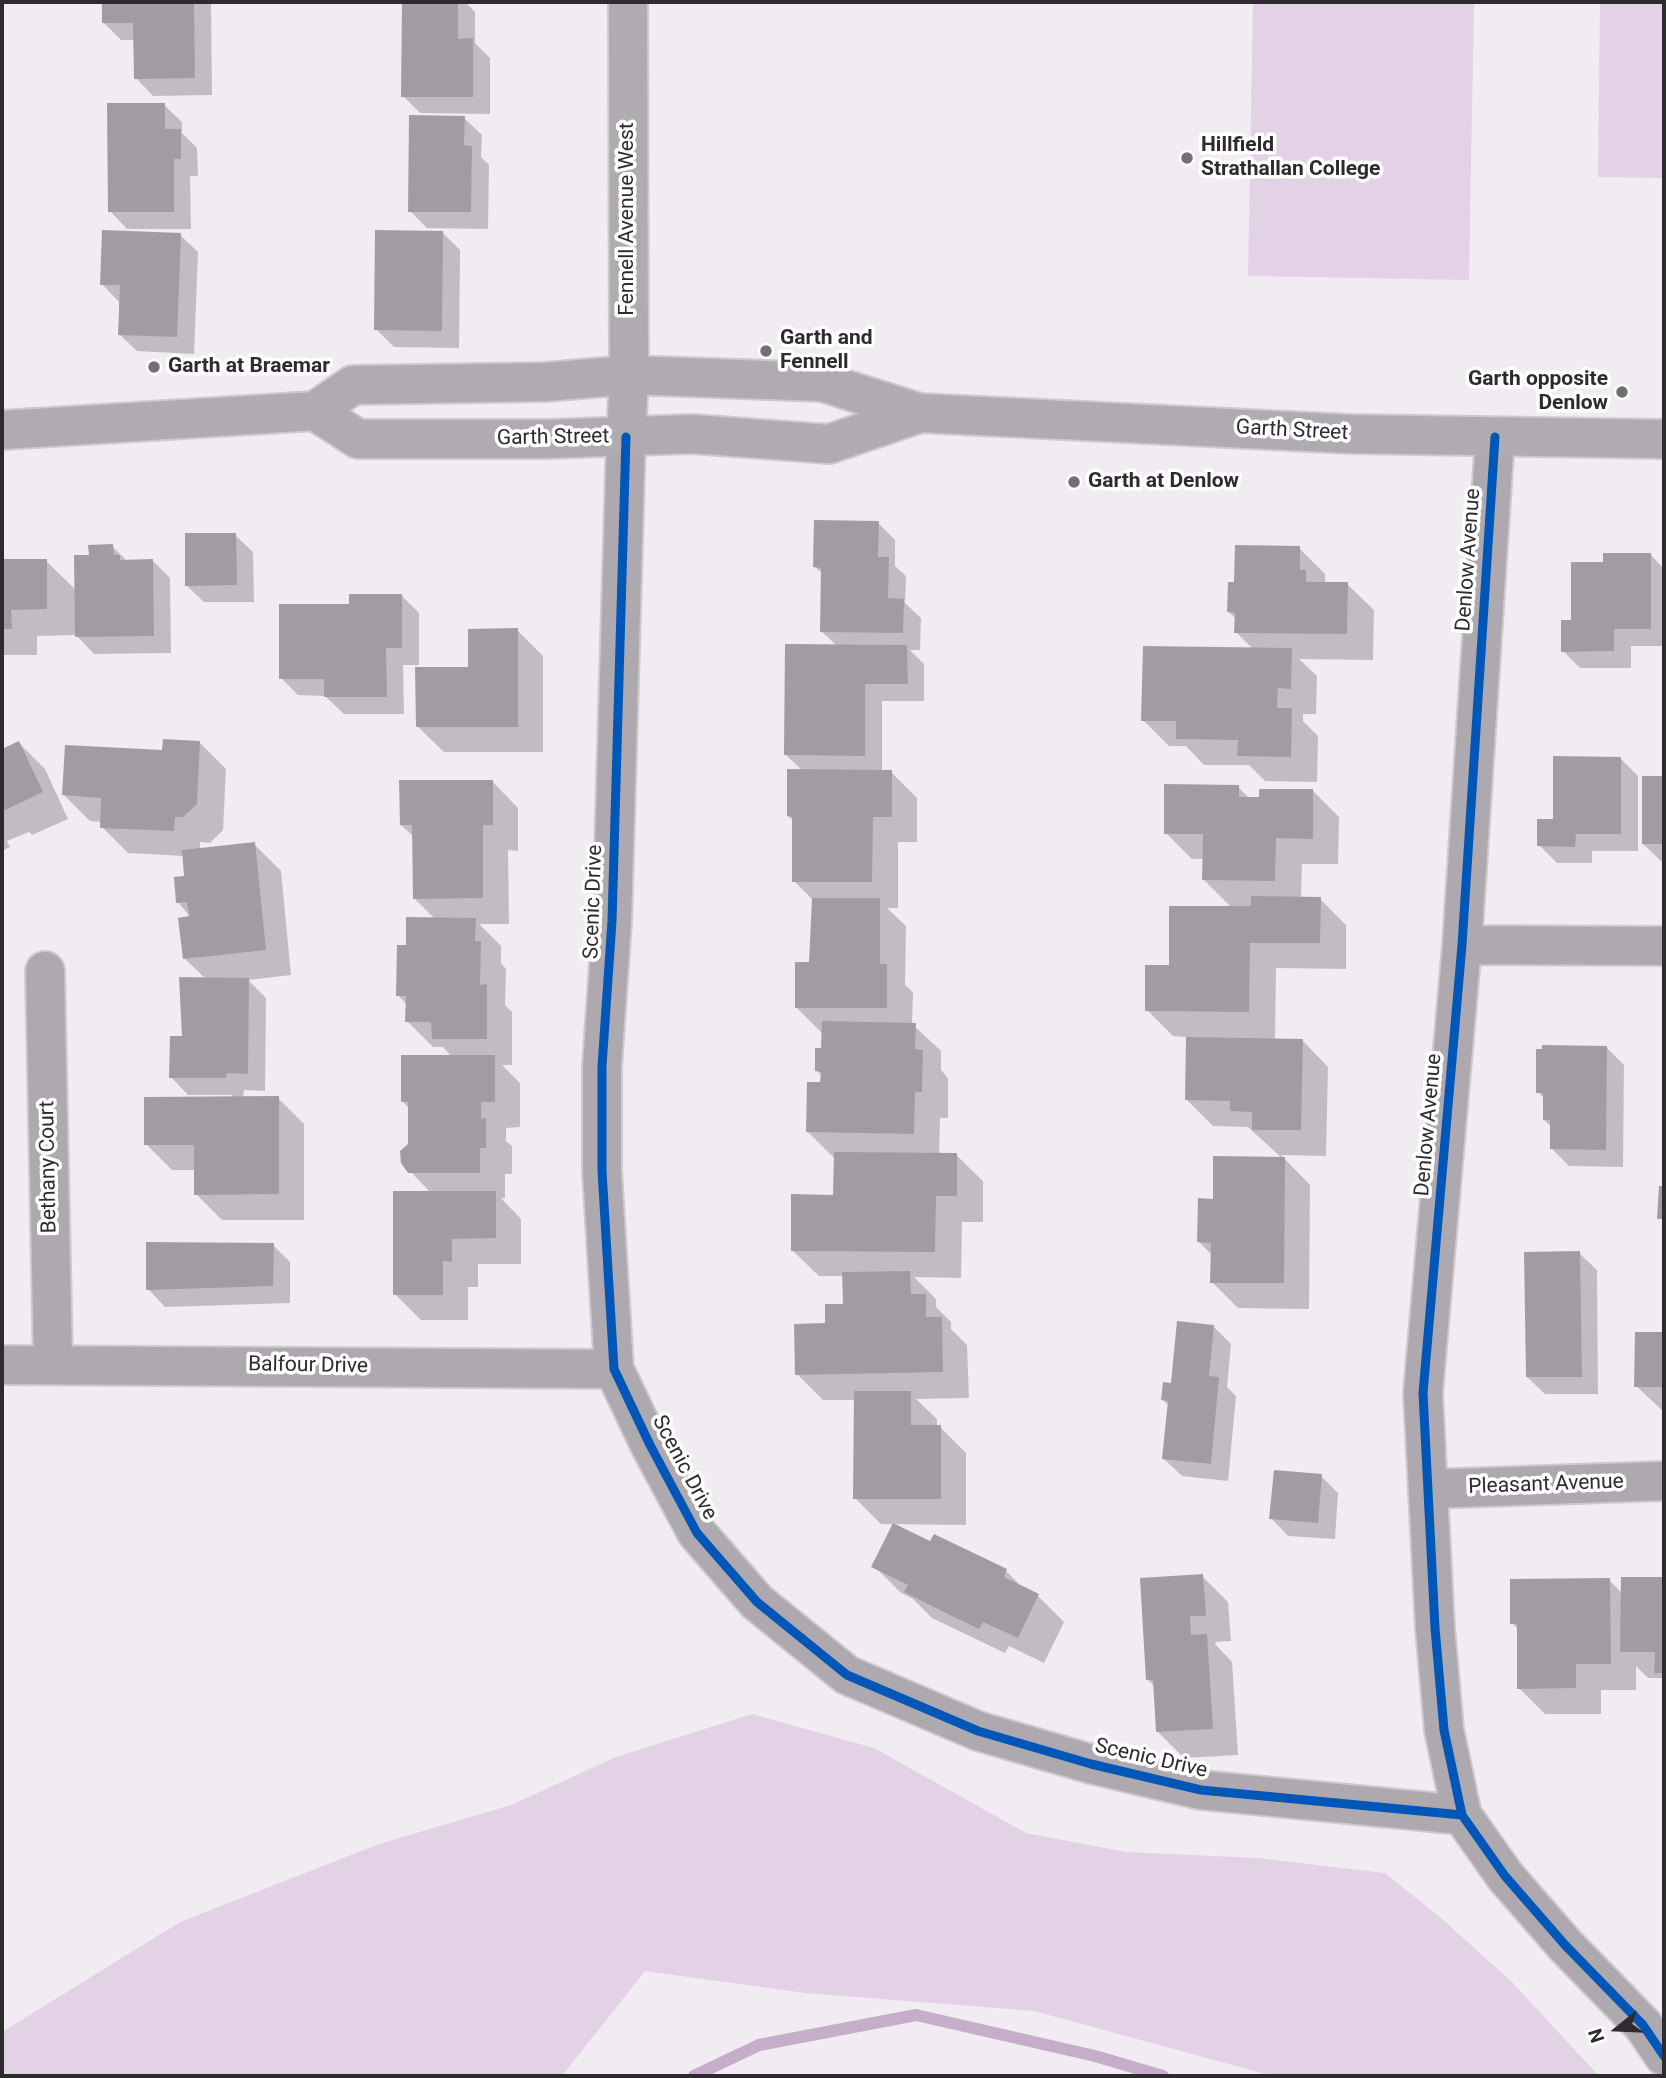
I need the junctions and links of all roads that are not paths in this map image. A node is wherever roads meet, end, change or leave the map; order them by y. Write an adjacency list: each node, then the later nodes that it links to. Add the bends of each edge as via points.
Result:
1 (628, 2): 2 (main road, Fennell Avenue West)
2 (629, 375): 3 (main road, Garth Street, via 545,382 353,385); 4 (main road, Garth Street, via 822,382); 7 (main road, Fennell Avenue West)
3 (315, 411): 5 (main road); 7 (main road, Garth Street, via 358,439)
4 (920, 413): 6 (main road, Garth Street, via 1351,434); 7 (main road, Garth Street, via 829,444 692,434)
5 (2, 430)
6 (1495, 436): 8 (main road, Garth Street); 9 (street, Denlow Avenue)
7 (626, 437): 14 (street, Scenic Drive, via 612,921 602,1066 602,1171)
8 (1664, 439)
9 (1462, 945): 10 (street); 16 (street, Denlow Avenue, via 1423,1392)
10 (1664, 946)
11 (46, 971): 12 (street, Bethany Court)
12 (53, 1363): 13 (street, Balfour Drive); 14 (street, Balfour Drive)
13 (2, 1364)
14 (614, 1369): 17 (street, Scenic Drive, via 697,1533 757,1602 847,1675 978,1731 1201,1790)
15 (1664, 1481): 16 (street, Pleasant Avenue)
16 (1429, 1489): 17 (street, Denlow Avenue, via 1444,1730)
17 (1462, 1815): 18 (street, via 1505,1877 1643,2025)
18 (1664, 2056)

